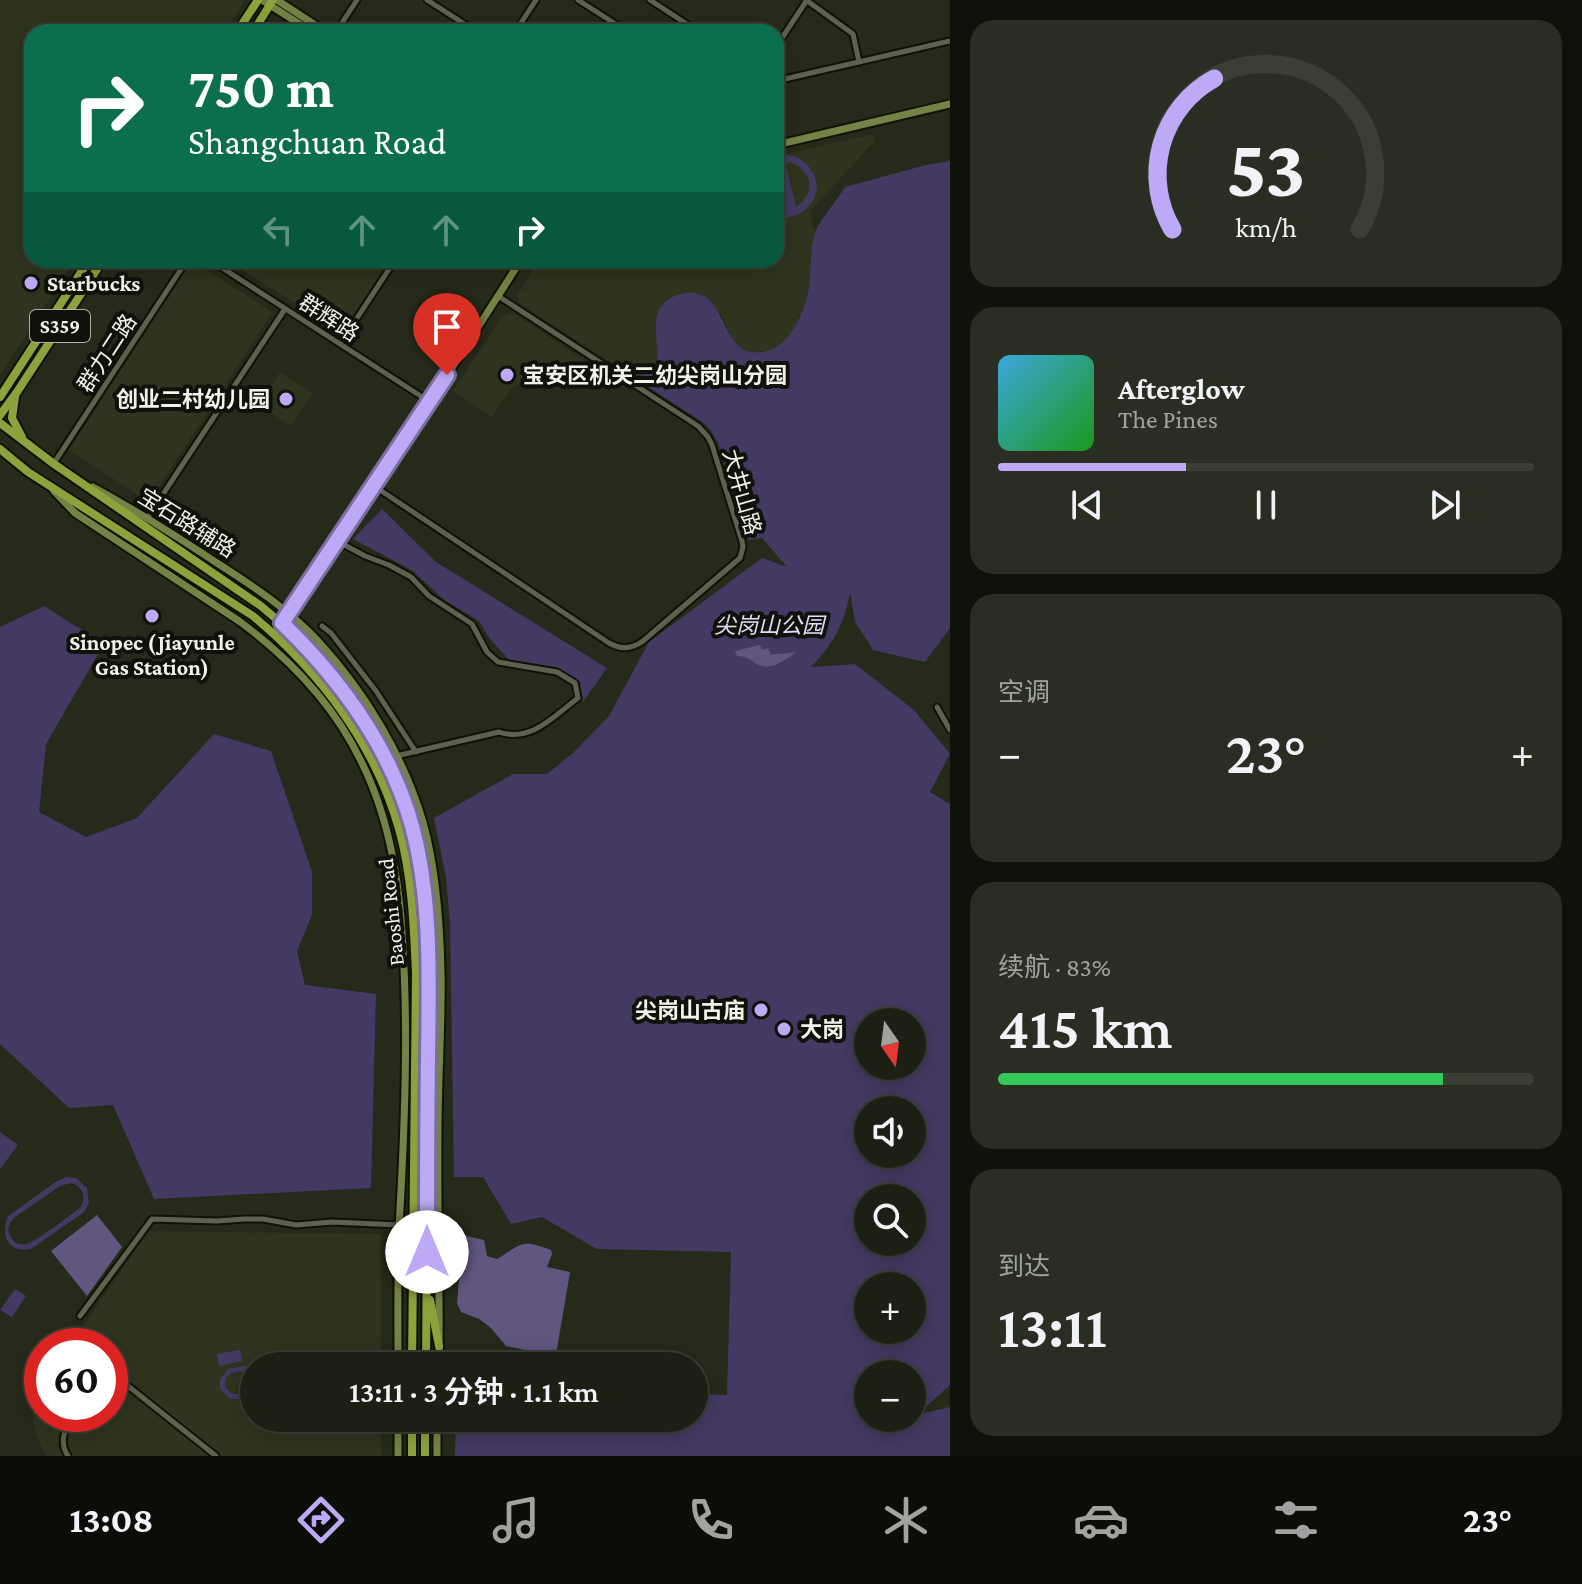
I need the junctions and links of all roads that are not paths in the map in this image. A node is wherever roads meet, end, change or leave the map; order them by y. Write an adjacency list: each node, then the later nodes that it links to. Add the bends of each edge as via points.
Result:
1 (357, 0): 12 (street)
2 (427, 0): 13 (street)
3 (536, 0): 14 (street)
4 (578, 0): 15 (street)
5 (650, 0): 16 (street)
6 (806, 0): 17 (street); 19 (street, via 853,34)
7 (268, 1): 8 (main road); 9 (main road); 10 (main road); 11 (main road)
8 (245, 24)
9 (257, 24)
10 (301, 24)
11 (311, 24)
12 (341, 24)
13 (464, 24)
14 (520, 24)
15 (616, 24)
16 (687, 24)
17 (784, 34)
18 (950, 41): 19 (street)
19 (859, 62): 20 (street)
20 (784, 79)
21 (950, 104): 22 (main road)
22 (784, 144)
23 (84, 268): 33 (main road, S359)
24 (98, 268): 32 (main road, S359)
25 (182, 268): 40 (street, 群力二路)
26 (222, 268): 30 (street, 群辉路)
27 (390, 268): 31 (street)
28 (516, 268): 29 (main road)
29 (498, 296): 34 (main road); 43 (street, 大井山路, via 708,437 743,547 736,563 638,644 615,646)
30 (285, 309): 31 (street, 群辉路); 44 (street)
31 (340, 344): 34 (street, 群辉路)
32 (17, 392): 35 (main road, S359); 37 (main road, via 12,418)
33 (1, 394)
34 (430, 402): 43 (main road)
35 (0, 415)
36 (0, 423): 37 (main road, Baoshi Road)
37 (30, 447): 40 (main road, Baoshi Road)
38 (0, 449): 41 (main road, Baoshi Road)
39 (0, 461): 41 (main road)
40 (58, 467): 44 (main road, 宝石路辅路); 47 (main road, Baoshi Road)
41 (28, 472): 42 (main road, Baoshi Road)
42 (46, 484): 49 (main road, Baoshi Road); 54 (main road, via 75,513 258,635 327,706 361,760 391,846 401,914 406,1044)
43 (374, 486): 45 (main road)
44 (148, 517): 46 (main road, 宝石路辅路)
45 (337, 541): 46 (main road); 52 (street, via 411,577 429,596 472,624 498,662 557,672 575,683 578,698 531,733 499,732)
46 (289, 613): 47 (main road); 53 (main road, 宝石路辅路, via 356,686)
47 (282, 623): 49 (main road); 55 (main road, Baoshi Road, via 346,693 396,780 412,827 429,974)
48 (322, 626): 52 (street, via 376,691)
49 (274, 634): 59 (main road, Baoshi Road, via 336,701 384,786 399,830 416,974)
50 (937, 707): 51 (street)
51 (950, 730)
52 (416, 752): 53 (street)
53 (396, 756): 57 (main road, 宝石路辅路, via 423,824 439,924)
54 (399, 1225): 56 (street, via 152,1219); 58 (main road)
55 (426, 1281): 57 (main road); 60 (main road, Baoshi Road)
56 (80, 1316)
57 (439, 1346): 61 (main road, 宝石路辅路)
58 (398, 1352)
59 (412, 1352)
60 (426, 1352)
61 (439, 1352)
62 (128, 1386): 69 (street)
63 (65, 1432): 68 (street, via 63,1449)
64 (398, 1432): 70 (main road)
65 (412, 1432): 71 (main road)
66 (425, 1432): 72 (main road)
67 (437, 1432): 73 (main road)
68 (68, 1456)
69 (216, 1456)
70 (398, 1456)
71 (412, 1456)
72 (425, 1456)
73 (437, 1456)

